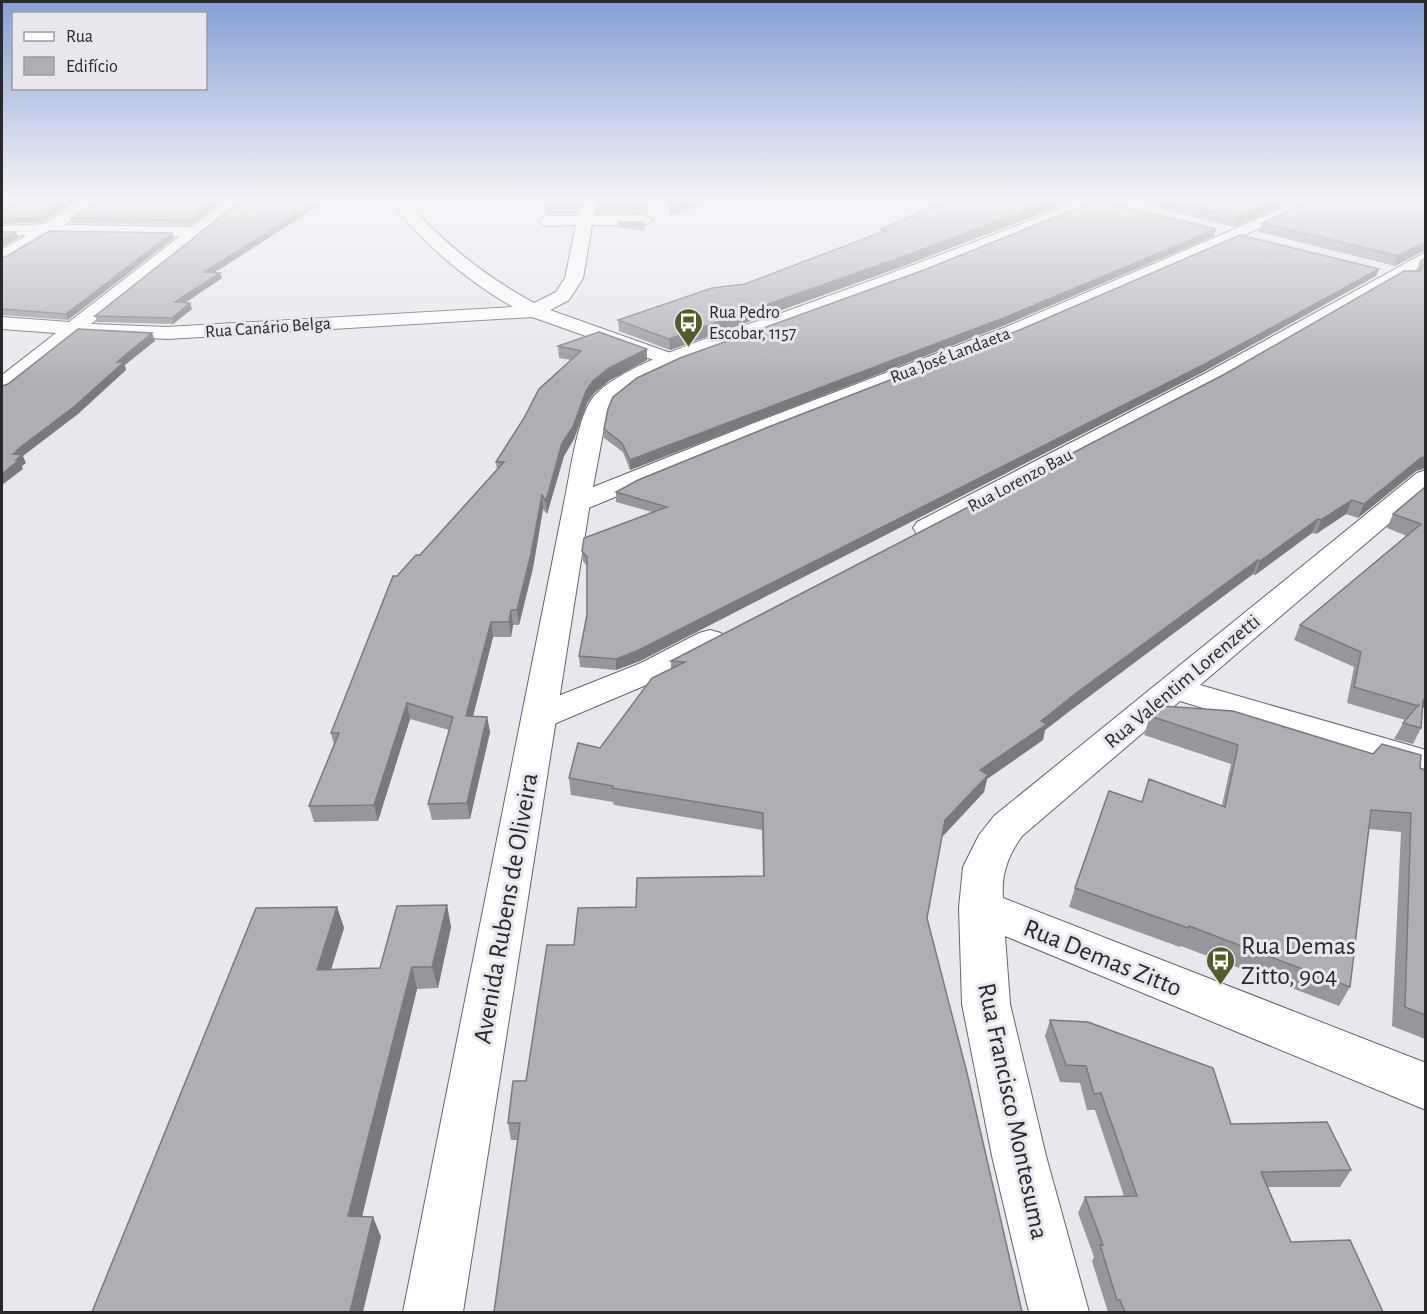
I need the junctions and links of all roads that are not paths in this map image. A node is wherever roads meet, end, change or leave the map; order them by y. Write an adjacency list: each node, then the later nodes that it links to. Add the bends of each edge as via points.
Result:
1 (162, 259): 9 (street)
2 (458, 259): 7 (street, via 491,287)
3 (578, 259): 7 (street, via 574,278 563,297)
4 (948, 259): 10 (street, Avenida Rubens de Oliveira)
5 (1178, 259): 13 (street, Rua José Landaeta, via 1013,331)
6 (1404, 269): 14 (street, Rua Lorenzo Bau, via 1212,379)
7 (534, 311): 9 (street, Rua Canário Belga, via 178,332 115,333); 10 (street)
8 (2, 323): 9 (street, Rua Canário Belga)
9 (78, 327): 11 (street)
10 (672, 360): 13 (street, Avenida Rubens de Oliveira, via 628,380 603,400 594,417)
11 (2, 385)
12 (1425, 478): 16 (street, Rua Valentim Lorenzetti)
13 (577, 503): 17 (street, Avenida Rubens de Oliveira)
14 (900, 542)
15 (736, 627): 17 (street, via 653,670)
16 (1173, 688): 18 (street); 19 (street, Rua Valentim Lorenzetti, via 1008,826 984,867)
17 (541, 716): 21 (street, Avenida Rubens de Oliveira)
18 (1425, 763)
19 (981, 908): 20 (street, Rua Demas Zitto); 22 (street, Rua Francisco Montesuma, via 986,1004)
20 (1425, 1087)
21 (433, 1312)
22 (1059, 1312)

